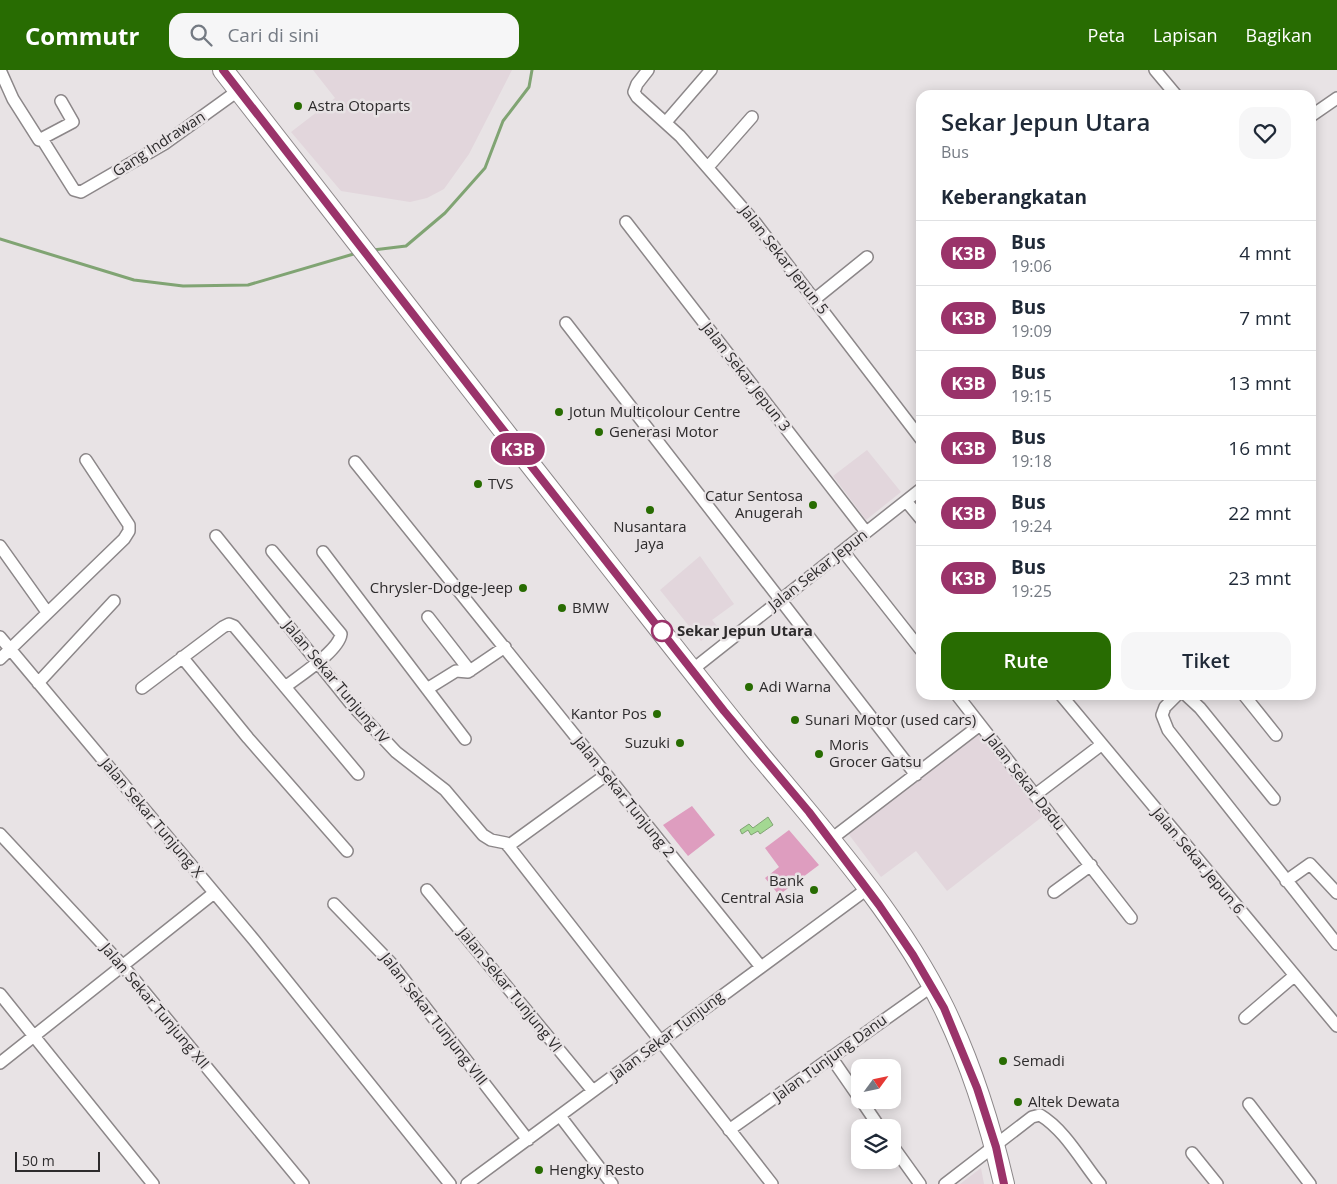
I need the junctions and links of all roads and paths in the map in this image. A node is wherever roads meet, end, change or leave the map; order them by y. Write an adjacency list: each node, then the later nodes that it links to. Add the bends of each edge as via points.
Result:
1 (0, 70): 13 (street, via 12,99 35,136)
2 (224, 70): 6 (highway)
3 (648, 70): 12 (street, Jalan Sekar Jepun 5, via 634,92)
4 (711, 70): 12 (street)
5 (1155, 70): 7 (street)
6 (239, 90): 13 (street, Gang Indrawan, via 157,148 77,192); 42 (highway)
7 (1172, 90)
8 (1337, 98): 10 (street)
9 (61, 101): 13 (street, via 73,122)
10 (1316, 113)
11 (752, 117): 14 (street)
12 (666, 122): 14 (street, Jalan Sekar Jepun 5)
13 (42, 139)
14 (708, 167): 17 (street, Jalan Sekar Jepun 5)
15 (626, 222): 25 (street, Jalan Sekar Jepun 3)
16 (867, 257): 17 (street)
17 (815, 299): 19 (street, Jalan Sekar Jepun 5)
18 (566, 323): 31 (street)
19 (916, 432)
20 (86, 460): 33 (street, via 129,525 129,531)
21 (355, 462): 37 (street, Jalan Sekar Tunjung 2)
22 (916, 493): 23 (street, Jalan Sekar Jepun)
23 (906, 501): 24 (street); 25 (street, Jalan Sekar Jepun)
24 (916, 513)
25 (866, 532): 29 (street, Jalan Sekar Jepun)
26 (216, 536): 41 (street, Jalan Sekar Tunjung IV)
27 (0, 546): 33 (street)
28 (272, 551): 41 (street, via 341,634 340,641)
29 (843, 551): 31 (street, Jalan Sekar Jepun); 36 (street)
30 (323, 552): 47 (street)
31 (782, 599): 42 (street, Jalan Sekar Jepun); 59 (street)
32 (114, 601): 44 (street)
33 (47, 612): 38 (street)
34 (428, 617): 43 (street)
35 (0, 637): 38 (street, Jalan Sekar Tunjung X)
36 (916, 644)
37 (505, 648): 43 (street); 58 (street, Jalan Sekar Tunjung 2)
38 (10, 650): 40 (street); 44 (street, Jalan Sekar Tunjung X)
39 (182, 657): 45 (street, via 229,624); 46 (street); 65 (street)
40 (0, 659)
41 (318, 662): 45 (street); 64 (street, Jalan Sekar Tunjung IV, via 396,752 445,790 483,834)
42 (692, 670): 63 (highway)
43 (470, 671): 47 (street, via 456,671)
44 (38, 683): 71 (street, Jalan Sekar Tunjung X)
45 (285, 687): 57 (street)
46 (142, 688)
47 (427, 689): 55 (street)
48 (961, 700): 53 (street)
49 (1065, 700): 56 (street, Jalan Sekar Jepun 6)
50 (1172, 700): 67 (street, via 1162,715 1168,730)
51 (1191, 700): 61 (street)
52 (1248, 700): 54 (street)
53 (980, 725): 59 (street, Jalan Sekar Dadu); 60 (street, Jalan Sekar Dadu)
54 (1276, 735)
55 (465, 739)
56 (1101, 745): 60 (street); 78 (street, Jalan Sekar Jepun 6)
57 (358, 774)
58 (606, 775): 64 (street); 77 (street, Jalan Sekar Tunjung 2)
59 (916, 775): 63 (street, Jalan Sekar Dadu)
60 (1035, 795): 66 (street, Jalan Sekar Dadu)
61 (1274, 799)
62 (0, 834): 76 (street, Jalan Sekar Tunjung XII)
63 (830, 840): 68 (highway)
64 (508, 846): 84 (street, Jalan Sekar Tunjung IV)
65 (347, 851)
66 (1091, 865): 70 (street); 74 (street, Jalan Sekar Dadu)
67 (1286, 881): 72 (street, via 1310,864); 75 (street)
68 (867, 889): 77 (street, Jalan Sekar Tunjung); 79 (highway)
69 (427, 890): 88 (street, Jalan Sekar Tunjung VI)
70 (1054, 892)
71 (214, 893): 76 (street); 98 (street, Jalan Sekar Tunjung X)
72 (1337, 894)
73 (334, 904): 92 (street, Jalan Sekar Tunjung VIII, via 391,964)
74 (1131, 918)
75 (1337, 944)
76 (123, 966): 83 (street); 97 (street, Jalan Sekar Tunjung XII)
77 (761, 967): 84 (street, Jalan Sekar Tunjung)
78 (1294, 976): 81 (street); 82 (street, Jalan Sekar Jepun 6)
79 (932, 986): 85 (street, Jalan Tunjung Danu); 93 (highway, via 968,1064)
80 (0, 994): 83 (street)
81 (1245, 1018)
82 (1337, 1026)
83 (34, 1036): 86 (street); 96 (street)
84 (661, 1041): 88 (street, Jalan Sekar Tunjung); 91 (street, Jalan Sekar Tunjung IV)
85 (831, 1058): 87 (street); 91 (street, Jalan Tunjung Danu)
86 (0, 1063)
87 (851, 1086)
88 (593, 1091): 90 (street, Jalan Sekar Tunjung)
89 (1249, 1104): 107 (street)
90 (560, 1116): 92 (street, Jalan Sekar Tunjung); 100 (street)
91 (730, 1130): 101 (street, Jalan Sekar Tunjung IV)
92 (528, 1140): 99 (street, Jalan Sekar Tunjung)
93 (996, 1147): 103 (street); 104 (highway); 105 (street, via 1040,1115 1062,1136)
94 (1192, 1153): 106 (street)
95 (901, 1158): 102 (street)
96 (153, 1184)
97 (303, 1184)
98 (450, 1184)
99 (467, 1184)
100 (612, 1184)
101 (772, 1184)
102 (920, 1184)
103 (945, 1184)
104 (1004, 1184)
105 (1100, 1184)
106 (1217, 1184)
107 (1310, 1184)

